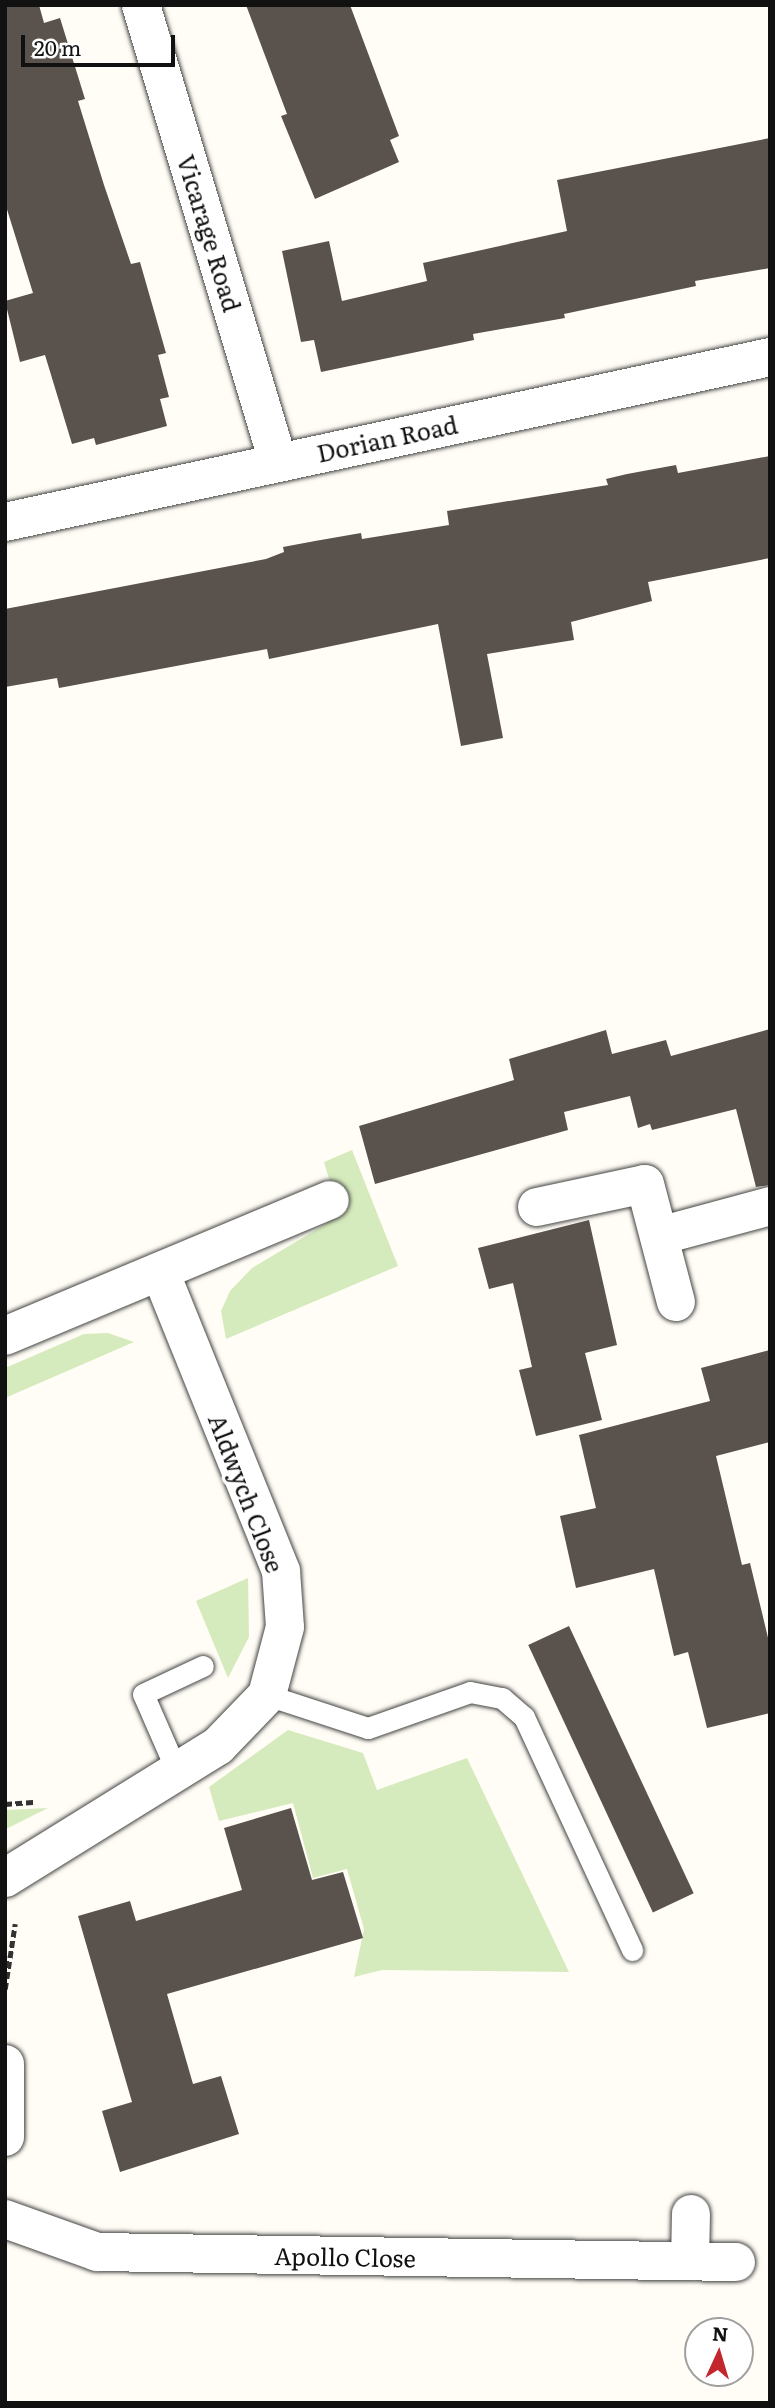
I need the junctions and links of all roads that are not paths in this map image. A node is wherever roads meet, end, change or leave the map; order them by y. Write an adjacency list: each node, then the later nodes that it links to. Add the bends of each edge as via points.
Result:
1 (141, 5): 3 (street, Vicarage Road)
2 (770, 356): 3 (street, Dorian Road)
3 (278, 461): 4 (street, Dorian Road)
4 (5, 522)
5 (330, 1200): 9 (street)
6 (770, 1206): 8 (street)
7 (537, 1208): 8 (street, via 645,1184)
8 (659, 1236): 10 (street)
9 (160, 1272): 11 (street); 13 (street, Aldwych Close, via 281,1571 285,1628)
10 (676, 1302)
11 (5, 1336)
12 (203, 1666): 14 (lane, via 143,1694)
13 (267, 1695): 14 (street, Aldwych Close, via 218,1746); 16 (lane, via 368,1728 470,1692 502,1698 524,1717)
14 (178, 1774): 15 (street, Aldwych Close)
15 (14, 1872)
16 (632, 1950)
17 (5, 2063): 18 (street)
18 (5, 2137)
19 (691, 2214): 21 (street)
20 (5, 2219): 21 (street, Apollo Close, via 97,2252)
21 (690, 2262): 22 (street, Apollo Close)
22 (736, 2262)

